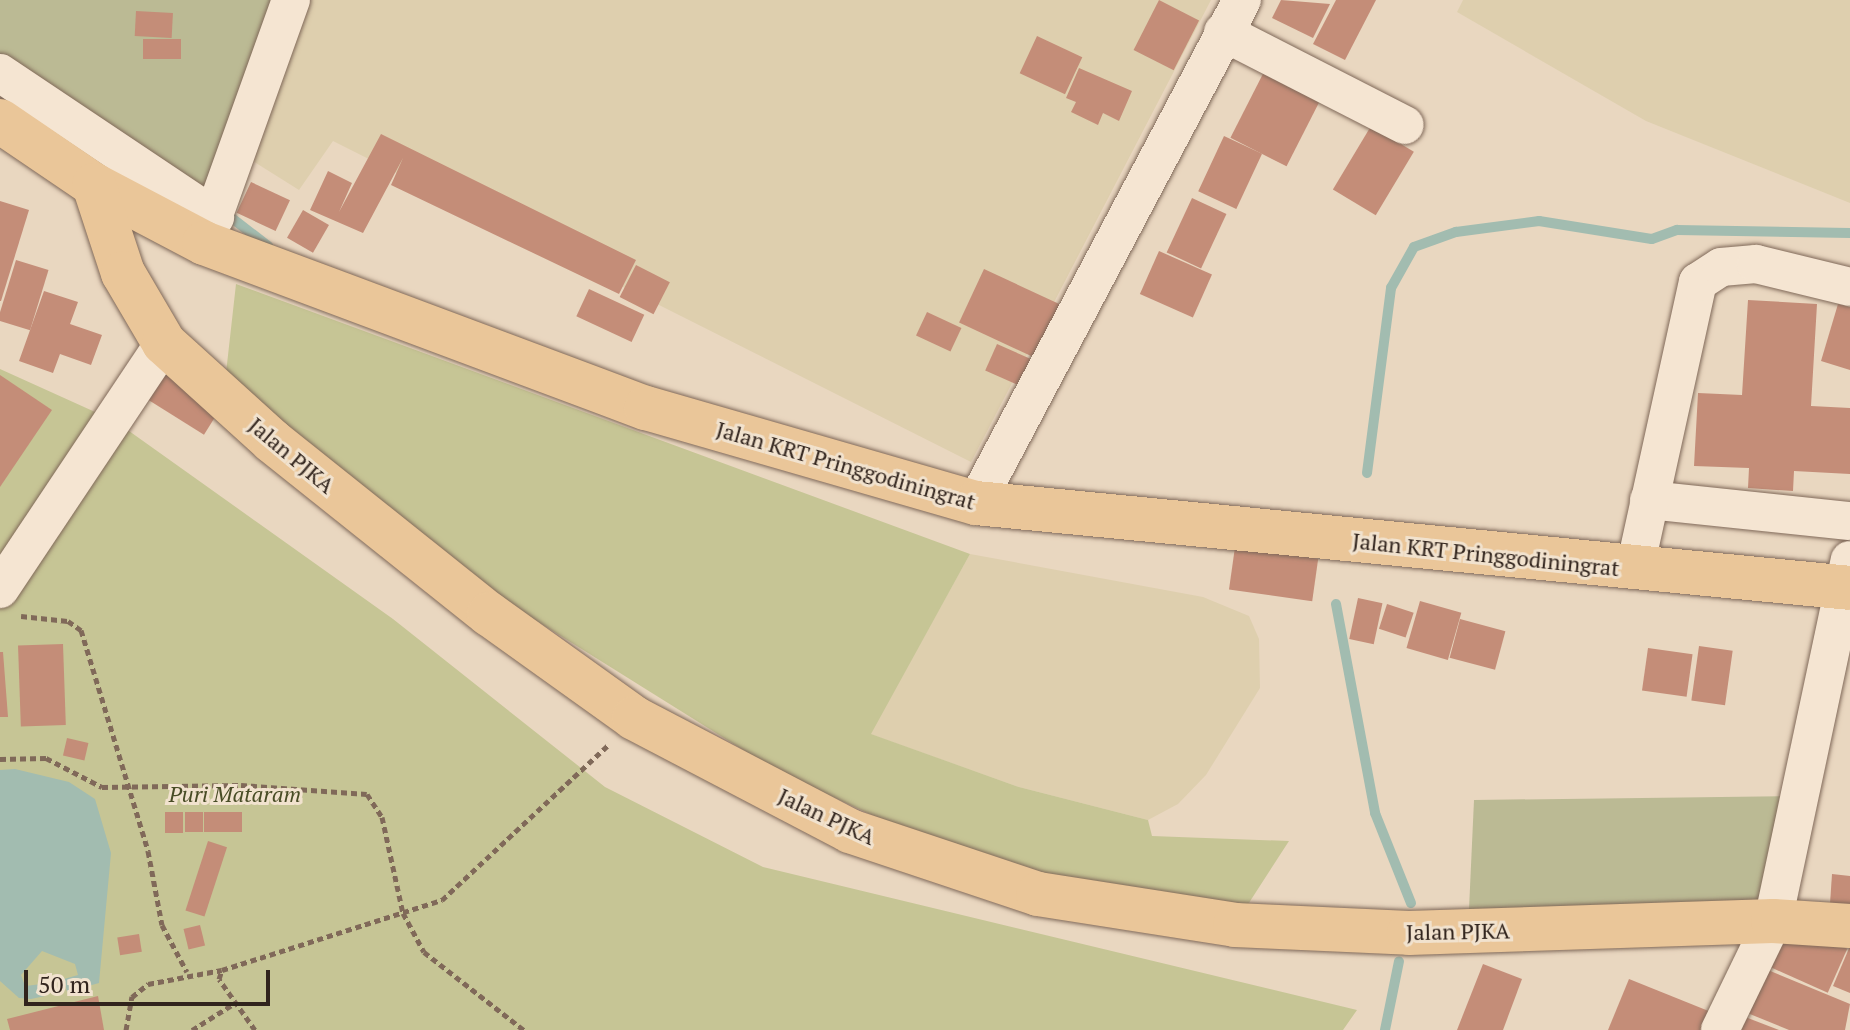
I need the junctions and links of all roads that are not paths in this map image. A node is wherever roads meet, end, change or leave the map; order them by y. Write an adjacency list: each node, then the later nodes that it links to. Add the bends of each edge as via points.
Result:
1 (291, 0): 7 (street)
2 (1232, 16): 5 (street); 11 (street)
3 (0, 73): 7 (street)
4 (0, 121): 6 (main road, Jalan KRT Pringgodiningrat)
5 (1405, 125)
6 (94, 185): 7 (main road, Jalan KRT Pringgodiningrat); 9 (main road, Jalan PJKA, via 123,273)
7 (209, 230): 11 (main road, Jalan KRT Pringgodiningrat, via 646,408)
8 (1850, 287): 10 (street, via 1756,264 1721,267 1698,282)
9 (164, 343): 13 (street); 17 (main road, Jalan PJKA, via 272,441 465,595 634,718 850,831 1038,894 1235,925 1409,933)
10 (1649, 500): 12 (street); 14 (street)
11 (976, 503): 14 (main road, Jalan KRT Pringgodiningrat)
12 (1850, 521)
13 (15, 540): 16 (street)
14 (1635, 568): 15 (main road, Jalan KRT Pringgodiningrat)
15 (1846, 578): 17 (street)
16 (6, 603)
17 (1773, 921): 18 (main road, Jalan PJKA); 19 (street)
18 (1850, 926)
19 (1720, 1030)

